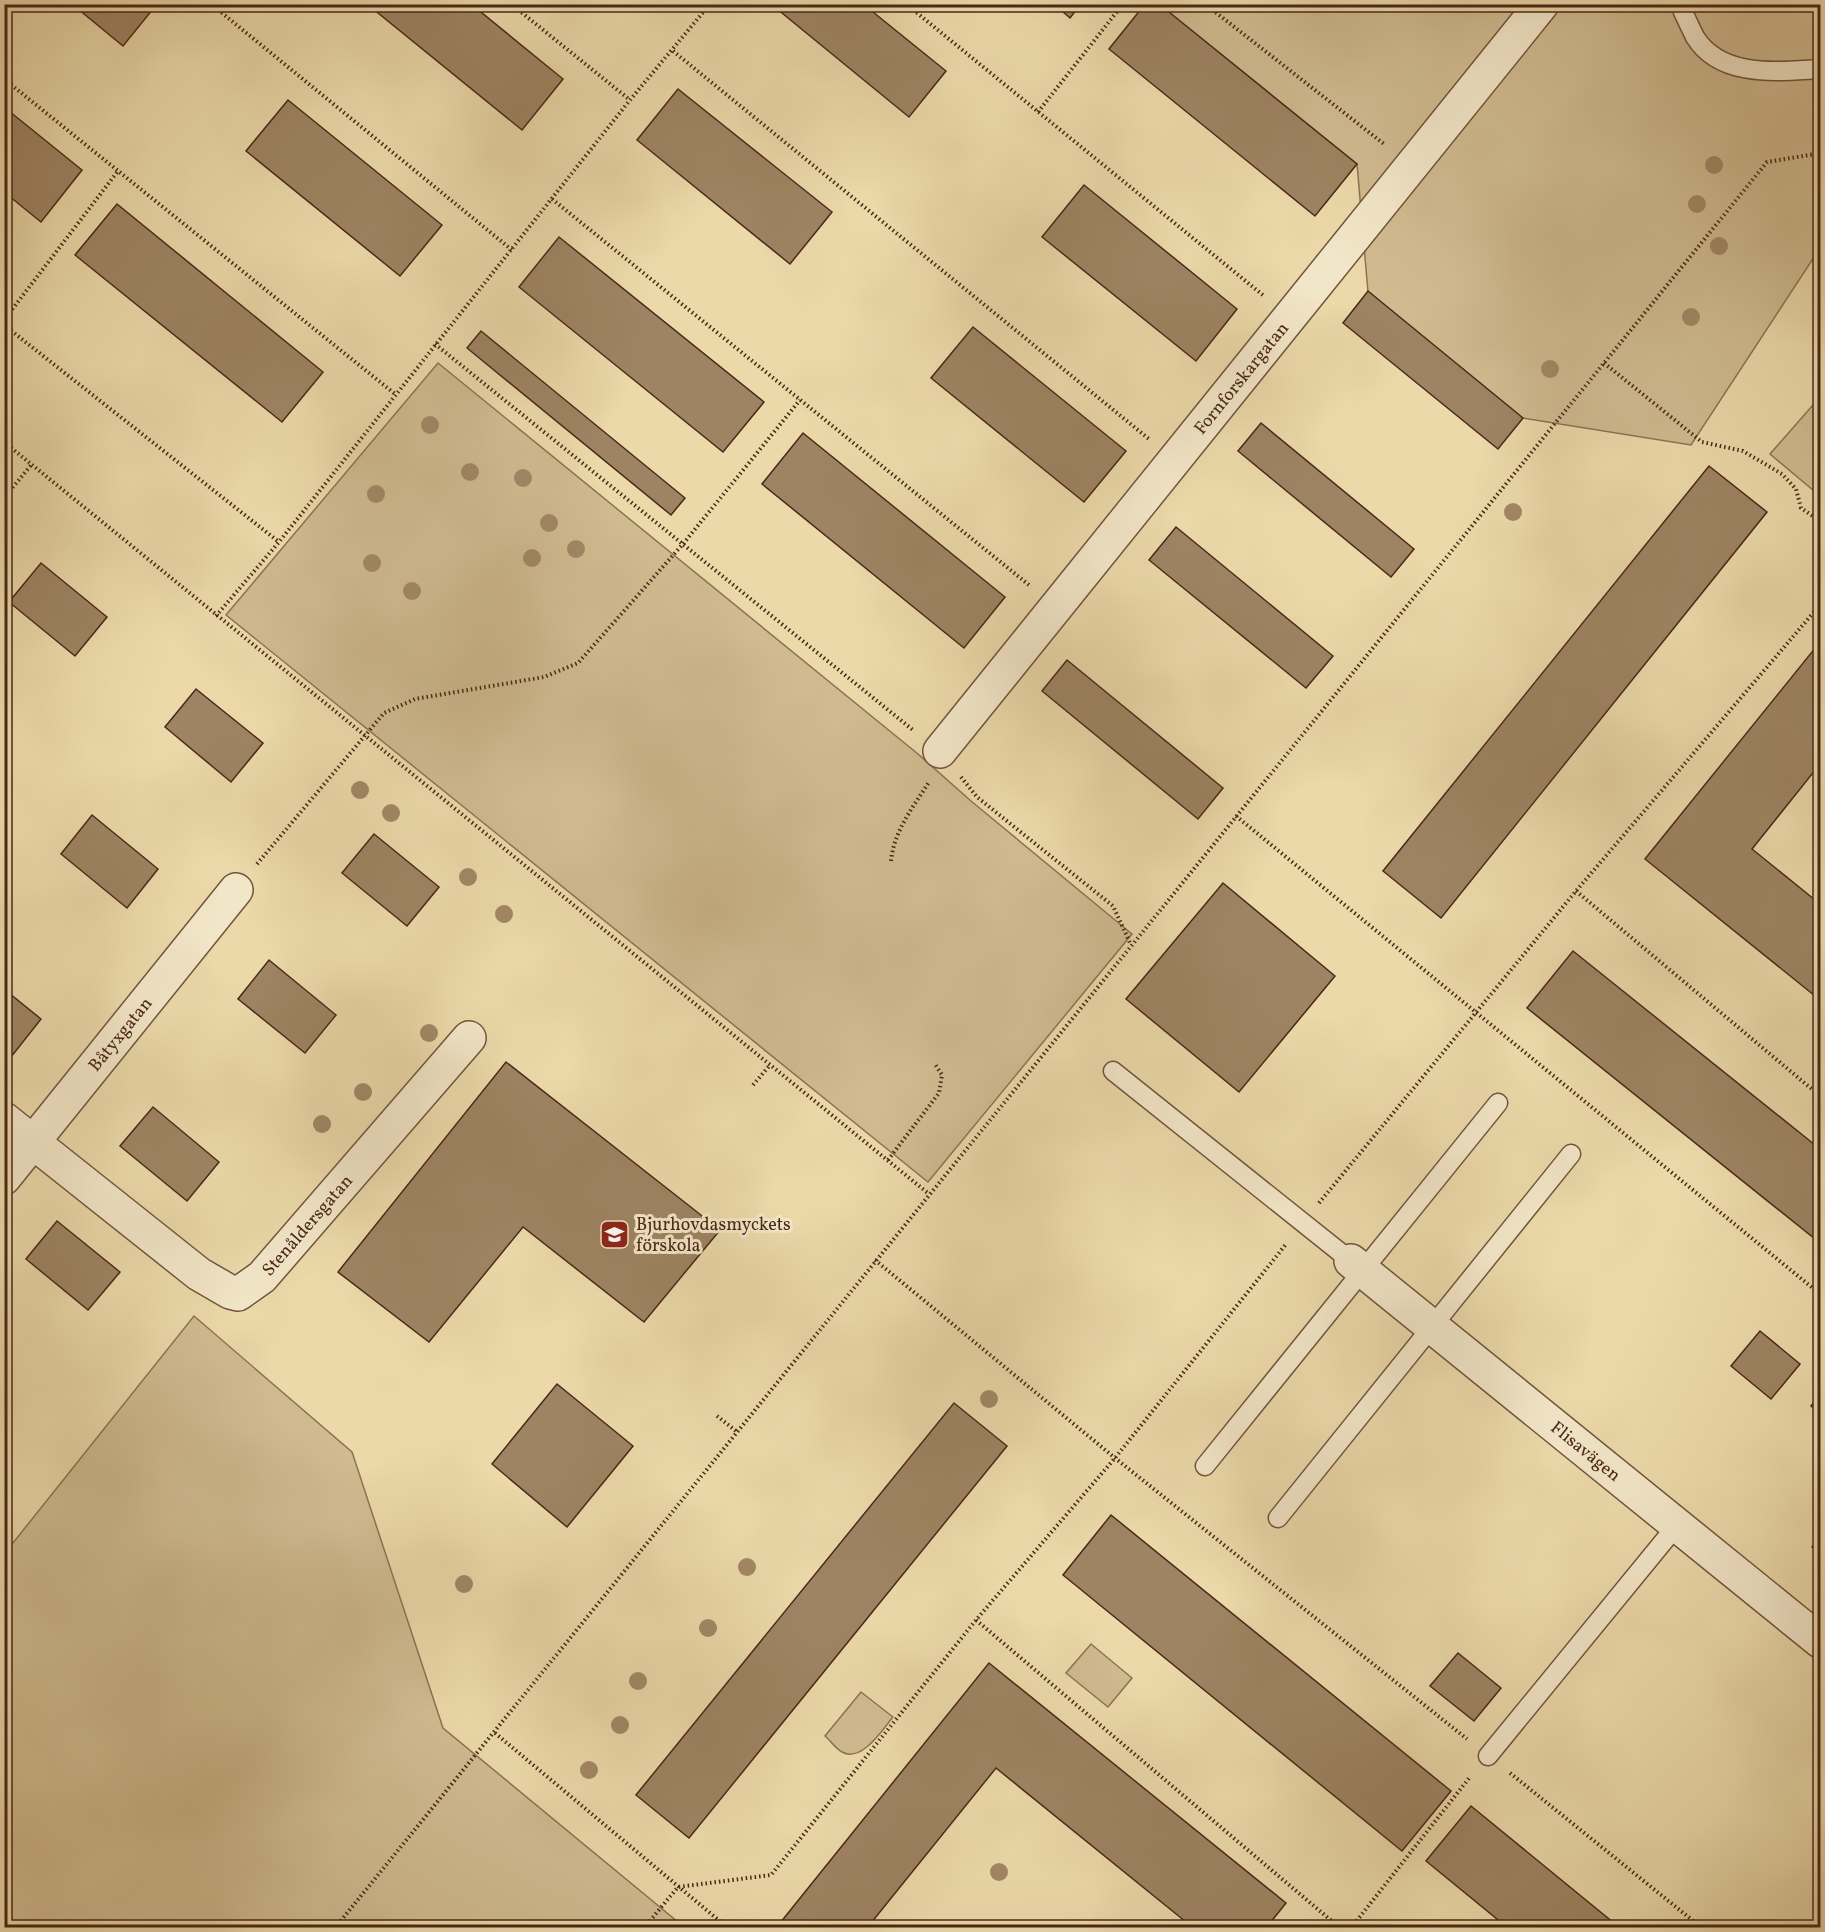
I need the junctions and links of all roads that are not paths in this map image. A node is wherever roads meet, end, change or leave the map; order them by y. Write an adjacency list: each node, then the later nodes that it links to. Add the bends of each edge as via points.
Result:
1 (1542, 4): 4 (street, Fornforskargatan)
2 (1685, 4): 3 (lane, via 1683,12 1696,39 1721,62 1749,70)
3 (1821, 69)
4 (940, 751)
5 (236, 890): 10 (street, Båtyxgatan)
6 (469, 1038): 10 (street, Stenåldersgatan, via 262,1277 238,1294 199,1274)
7 (1113, 1071): 13 (lane)
8 (1498, 1103): 13 (lane)
9 (4, 1119): 10 (street, Stenåldersgatan)
10 (33, 1142): 12 (street, Båtyxgatan)
11 (1571, 1154): 14 (lane)
12 (4, 1178)
13 (1357, 1266): 14 (street, Flisavägen); 15 (lane)
14 (1432, 1327): 16 (lane); 17 (street, Flisavägen)
15 (1205, 1466)
16 (1278, 1518)
17 (1677, 1525): 18 (street, Flisavägen); 19 (lane)
18 (1821, 1641)
19 (1488, 1755)

